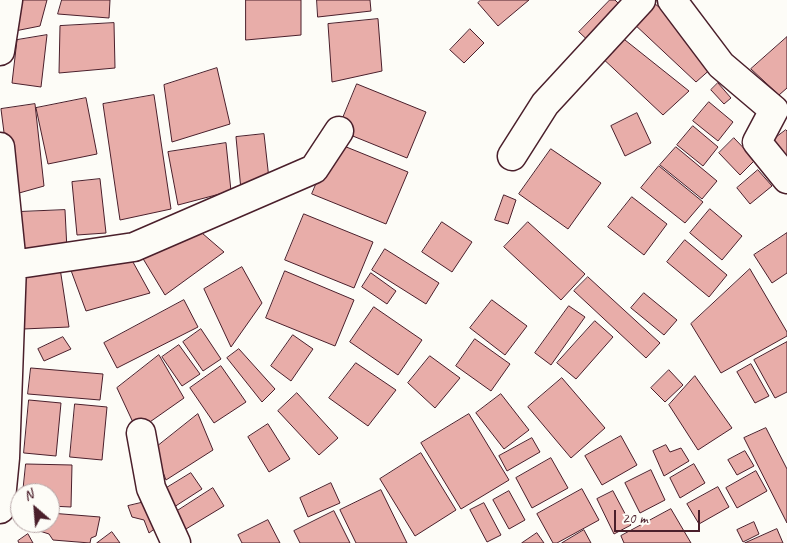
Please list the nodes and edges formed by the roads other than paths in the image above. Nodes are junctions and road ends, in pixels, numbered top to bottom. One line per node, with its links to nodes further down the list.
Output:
1 (8, 0): 4 (street)
2 (641, 0): 7 (street)
3 (672, 0): 8 (street)
4 (0, 52)
5 (339, 131): 9 (street)
6 (0, 147): 9 (street)
7 (512, 156)
8 (787, 178)
9 (6, 266): 10 (street)
10 (4, 350): 12 (street)
11 (141, 433): 13 (street)
12 (0, 499)
13 (176, 543)

